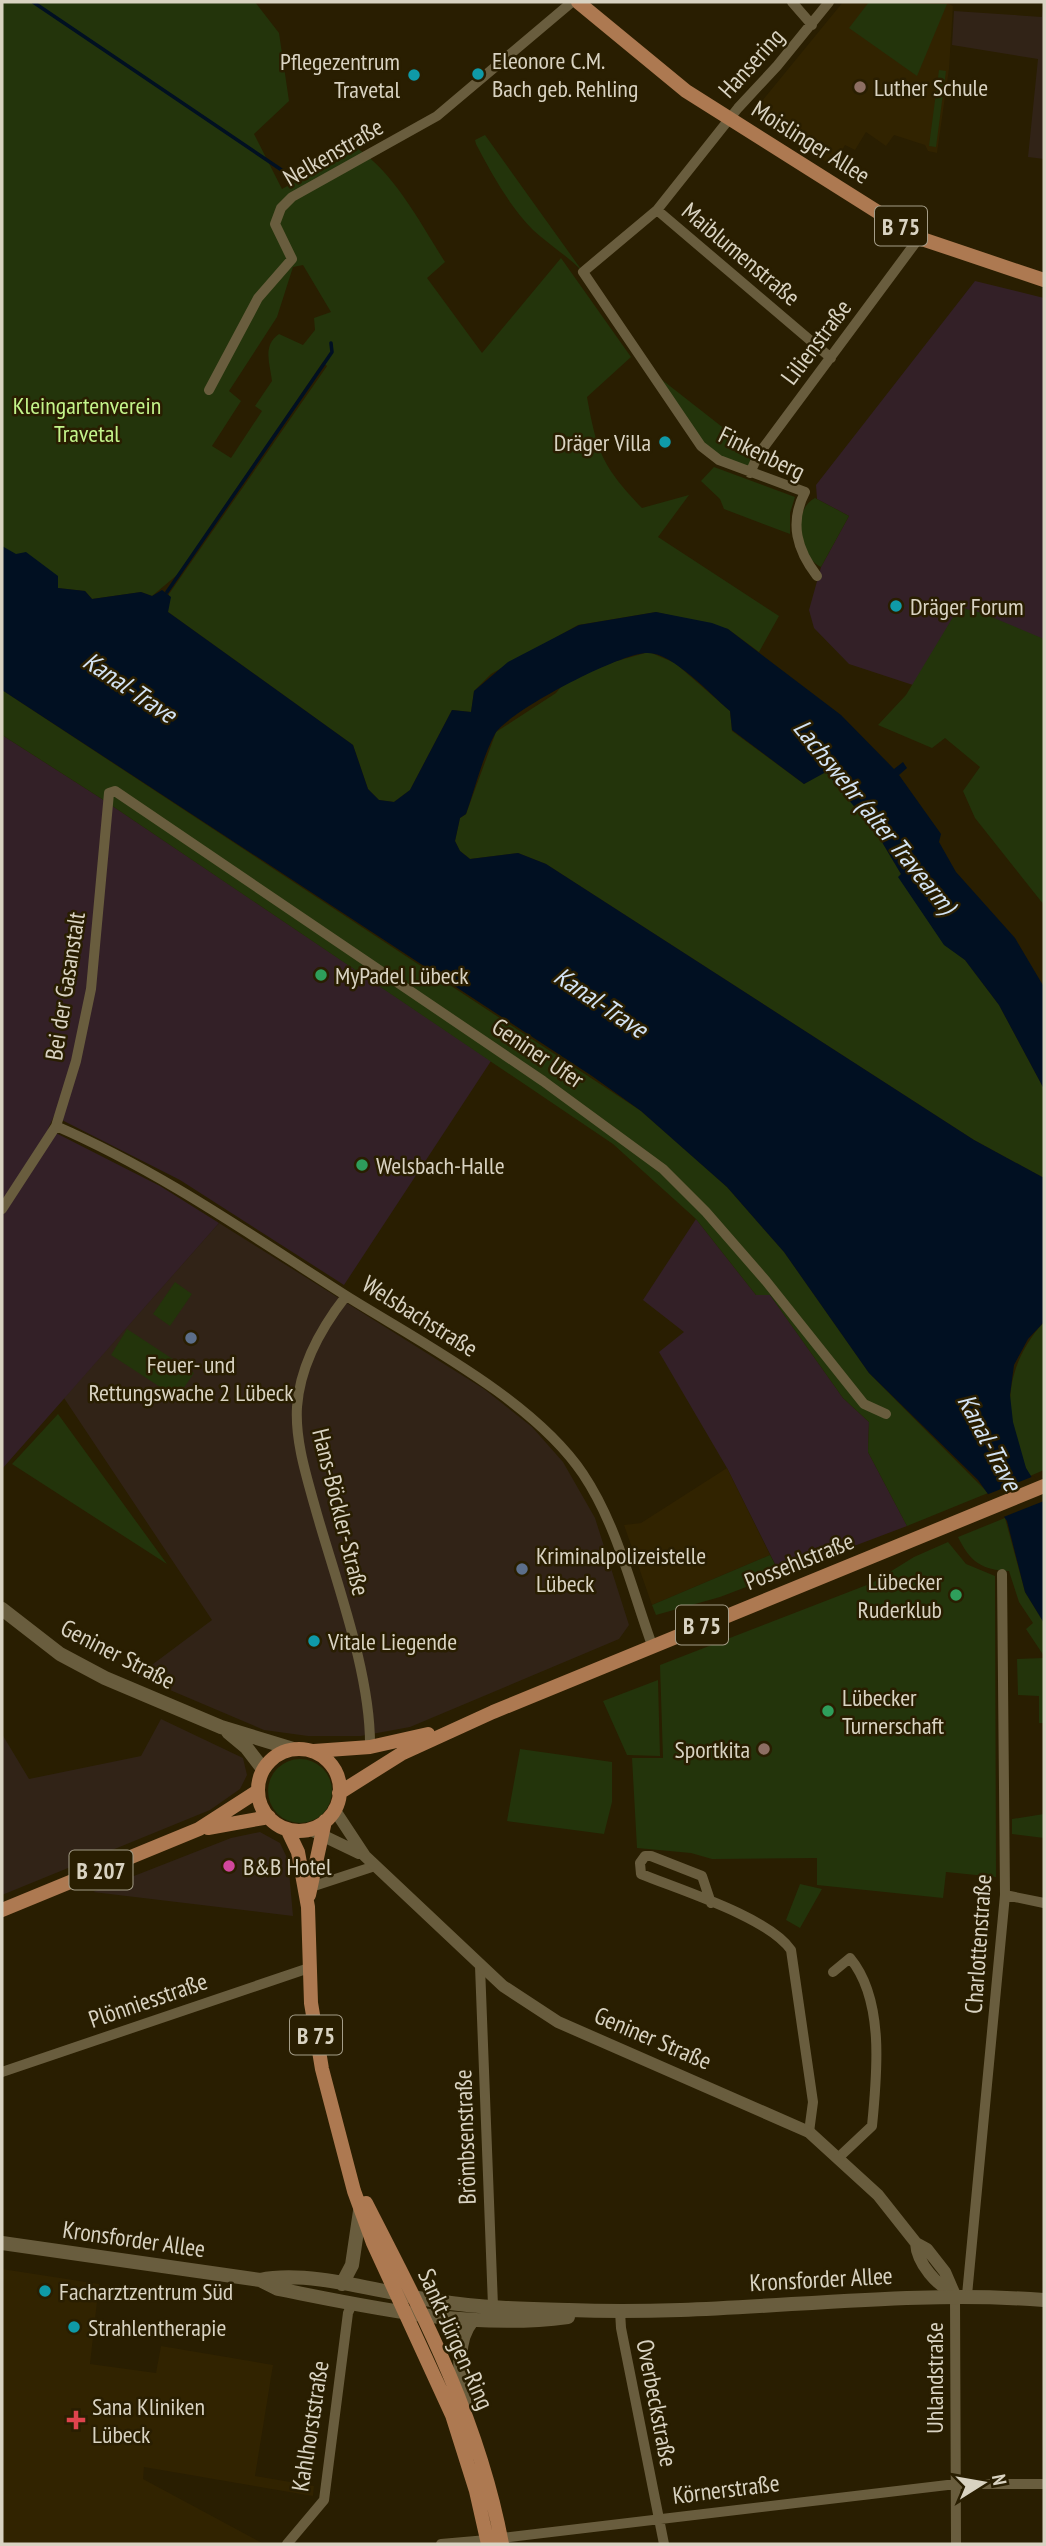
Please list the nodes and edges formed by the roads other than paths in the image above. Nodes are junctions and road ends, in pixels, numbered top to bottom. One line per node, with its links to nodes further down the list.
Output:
1 (575, 2): 5 (main road, Moislinger Allee / B 75); 11 (street, Nelkenstraße)
2 (792, 2): 4 (street)
3 (829, 2): 4 (street, Hansering)
4 (812, 25): 5 (street, Hansering)
5 (730, 118): 6 (street, Hansering); 7 (main road, Moislinger Allee / B 75)
6 (657, 210): 8 (street, Hansering); 10 (street, Maiblumenstraße)
7 (919, 238): 9 (main road, Moislinger Allee / B 75); 10 (street, Lilienstraße)
8 (583, 272): 12 (street, Finkenberg)
9 (1044, 280)
10 (831, 358): 12 (street, Lilienstraße)
11 (209, 390)
12 (750, 473): 13 (street, Finkenberg)
13 (817, 576)
14 (109, 793): 15 (street, Bei der Gasanstalt); 18 (street, Geniner Ufer)
15 (56, 1126): 16 (street, Bei der Gasanstalt); 17 (street, Welsbachstraße)
16 (2, 1209)
17 (346, 1296): 22 (street, Welsbachstraße); 25 (street, Hans-Böckler-Straße)
18 (886, 1414)
19 (1044, 1486): 22 (main road, Possehlstraße / B 75)
20 (1002, 1574): 38 (street, Charlottenstraße)
21 (2, 1609): 24 (main road, Geniner Straße)
22 (652, 1645): 23 (main road, Possehlstraße / B 75)
23 (493, 1712): 25 (main road, Possehlstraße / B 75); 30 (main road, Possehlstraße / B 75)
24 (221, 1727): 26 (main road, Geniner Straße); 28 (main road, Geniner Straße)
25 (370, 1747): 27 (main road, Possehlstraße / B 75)
26 (293, 1749): 27 (main road); 28 (main road)
27 (313, 1751): 30 (main road)
28 (263, 1769): 29 (main road)
29 (258, 1791): 31 (main road); 33 (main road, B 207)
30 (339, 1793): 32 (main road)
31 (269, 1817): 33 (main road, B 207); 34 (main road)
32 (323, 1823): 34 (main road); 35 (street, Geniner Straße); 35 (street, Geniner Straße); 37 (main road, Sankt-Jürgen-Ring / B 75)
33 (199, 1829): 42 (main road, B 207)
34 (286, 1829): 41 (main road, Sankt-Jürgen-Ring / B 75)
35 (365, 1856): 36 (street, Geniner Straße)
36 (375, 1866): 37 (street); 43 (street, Geniner Straße)
37 (310, 1887): 41 (main road, Sankt-Jürgen-Ring / B 75)
38 (1005, 1895): 39 (street); 55 (street, Charlottenstraße)
39 (1044, 1902)
40 (711, 1903): 40 (street); 47 (street)
41 (308, 1907): 44 (main road, Sankt-Jürgen-Ring / B 75)
42 (2, 1910)
43 (480, 1966): 47 (street, Geniner Straße); 59 (street, Brömbsenstraße)
44 (309, 1968): 46 (street, Plönniesstraße); 49 (main road, Sankt-Jürgen-Ring / B 75)
45 (833, 1972): 48 (street)
46 (2, 2072)
47 (809, 2132): 48 (street, Geniner Straße)
48 (838, 2158): 55 (street, Geniner Straße)
49 (346, 2161): 50 (main road, Sankt-Jürgen-Ring / B 75); 56 (main road, Sankt-Jürgen-Ring / B 75)
50 (360, 2211): 53 (main road); 54 (main road, Sankt-Jürgen-Ring / B 75)
51 (2, 2243): 52 (main road, Kronsforder Allee)
52 (260, 2280): 53 (main road, Kronsforder Allee); 58 (main road, Kronsforder Allee)
53 (342, 2284): 54 (main road, Kronsforder Allee)
54 (398, 2294): 56 (main road, Kronsforder Allee); 62 (main road, Sankt-Jürgen-Ring / B 75)
55 (961, 2295): 57 (main road, Kronsforder Allee); 60 (main road, Kronsforder Allee); 66 (street, Uhlandstraße)
56 (415, 2298): 59 (main road, Kronsforder Allee); 63 (main road, Sankt-Jürgen-Ring / B 75)
57 (1044, 2300)
58 (352, 2304): 62 (main road, Kronsforder Allee); 70 (street, Kahlhorststraße)
59 (493, 2306): 61 (main road, Kronsforder Allee)
60 (620, 2311): 61 (main road, Kronsforder Allee); 68 (street, Overbeckstraße)
61 (601, 2312): 64 (main road, Kronsforder Allee)
62 (407, 2313): 63 (main road, Kronsforder Allee); 69 (main road, Sankt-Jürgen-Ring / B 75)
63 (424, 2316): 64 (main road, Kronsforder Allee); 65 (main road, Sankt-Jürgen-Ring / B 75)
64 (472, 2322): 65 (main road)
65 (465, 2409): 69 (main road, Sankt-Jürgen-Ring / B 75)
66 (956, 2484): 67 (street, Körnerstraße); 68 (street, Körnerstraße); 73 (street, Uhlandstraße)
67 (1044, 2484)
68 (658, 2518): 69 (street, Körnerstraße); 72 (street, Overbeckstraße)
69 (495, 2542): 71 (street, Körnerstraße)
70 (287, 2544)
71 (441, 2544)
72 (664, 2544)
73 (956, 2544)

